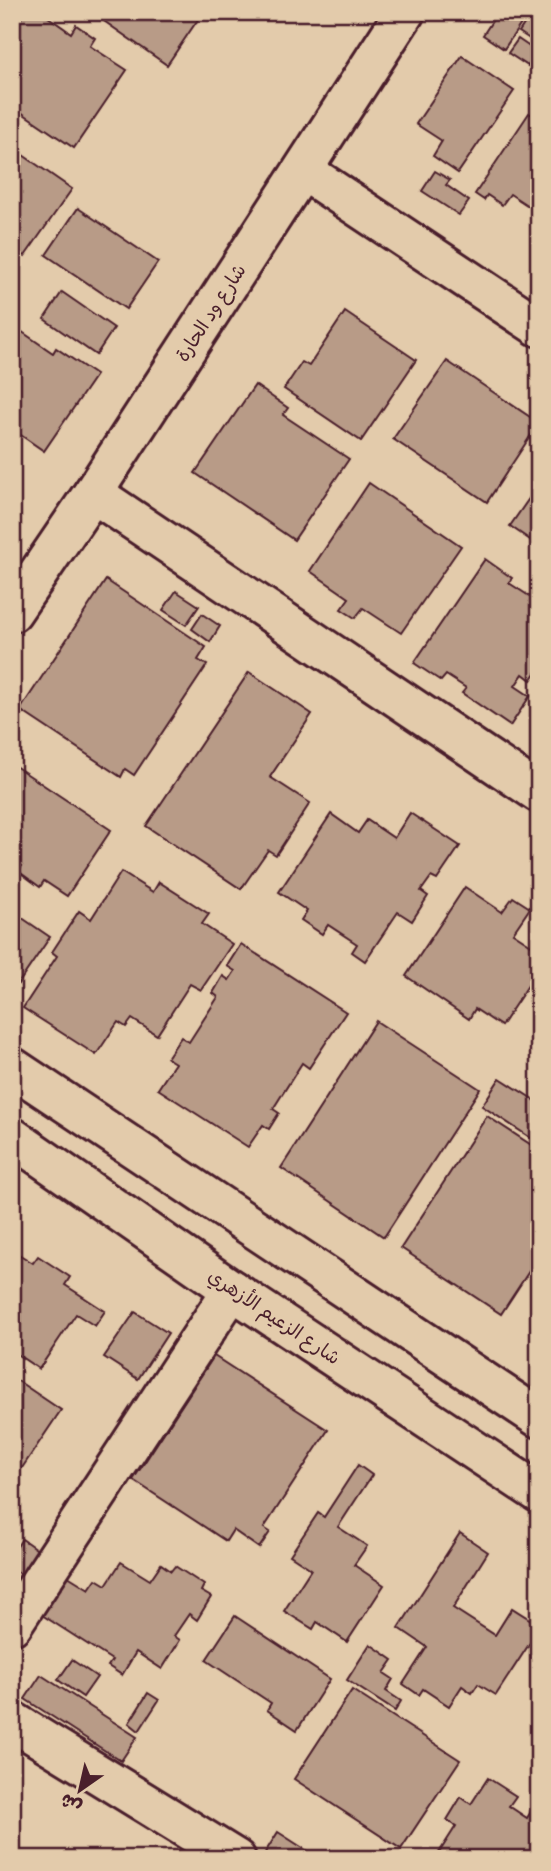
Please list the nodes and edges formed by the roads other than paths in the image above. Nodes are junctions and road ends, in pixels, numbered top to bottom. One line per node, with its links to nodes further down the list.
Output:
1 (405, 12): 2 (street, شارع ود الحارة)
2 (304, 171): 3 (street); 4 (street, شارع ود الحارة)
3 (539, 327)
4 (93, 493): 5 (street, شارع ود الحارة); 6 (street)
5 (12, 612)
6 (539, 793)
7 (12, 1067): 10 (street)
8 (12, 1137): 9 (street, شارع الزعيم الأزهري)
9 (232, 1290): 11 (street, شارع الزعيم الأزهري); 12 (street)
10 (539, 1418)
11 (539, 1493)
12 (12, 1625)
13 (12, 1721): 14 (street)
14 (236, 1859)

